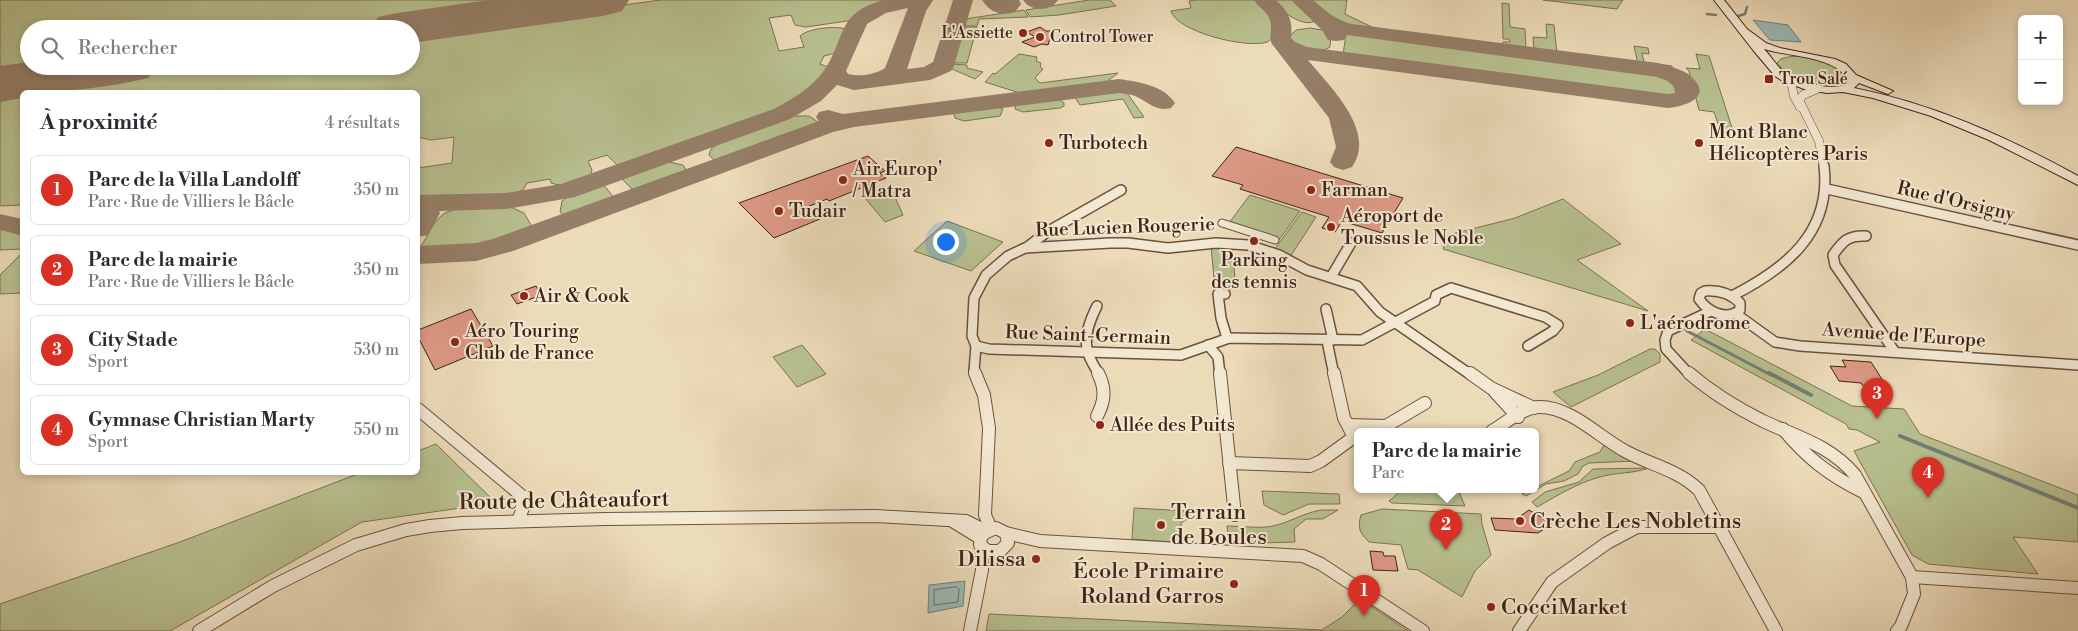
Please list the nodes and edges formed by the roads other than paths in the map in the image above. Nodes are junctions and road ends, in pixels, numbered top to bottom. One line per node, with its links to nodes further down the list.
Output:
1 (1719, 0): 2 (main road)
2 (1744, 31): 3 (main road); 4 (main road)
3 (1798, 54): 4 (main road); 5 (main road)
4 (1773, 64): 6 (main road)
5 (1853, 77): 8 (main road); 10 (main road)
6 (1792, 81): 7 (main road); 9 (street)
7 (1817, 89): 8 (main road); 9 (street)
8 (1843, 89): 10 (main road)
9 (1804, 111): 12 (street)
10 (1950, 119): 11 (main road)
11 (2078, 181)
12 (1827, 188): 18 (street, Rue d'Orsigny); 22 (street)
13 (1121, 190): 19 (street)
14 (1222, 223): 16 (street)
15 (1866, 236): 34 (street)
16 (1275, 240)
17 (1351, 243): 20 (street)
18 (2078, 245)
19 (1025, 248): 20 (street, Rue Lucien Rougerie); 31 (street, Rue Lucien Rougerie)
20 (1331, 277): 27 (street, Rue Lucien Rougerie)
21 (1225, 294): 28 (street)
22 (1732, 296): 25 (street); 26 (street)
23 (1097, 306): 33 (street)
24 (1326, 309): 29 (street)
25 (1710, 311): 26 (street); 44 (street)
26 (1736, 314): 34 (street, Avenue de l'Europe)
27 (1398, 322): 29 (street, Rue Saint-Germain); 32 (street, Rue Saint-Germain); 36 (street, Rue Lucien Rougerie)
28 (1227, 338): 29 (street, Rue Saint-Germain); 30 (street, Rue Saint-Germain)
29 (1330, 340): 42 (street)
30 (1208, 345): 33 (street, Rue Saint-Germain); 45 (street)
31 (976, 346): 33 (street, Rue Saint-Germain); 51 (street, Rue Lucien Rougerie)
32 (1528, 346)
33 (1087, 352): 40 (street)
34 (1895, 352): 35 (street, Avenue de l'Europe)
35 (2078, 365)
36 (1491, 388): 38 (street, Rue Lucien Rougerie); 41 (street, Rue Lucien Rougerie)
37 (1424, 403): 42 (street)
38 (1534, 408): 41 (street); 49 (street, Rue Lucien Rougerie)
39 (420, 411): 48 (street)
40 (1097, 416)
41 (1518, 417): 43 (street)
42 (1349, 425): 45 (street)
43 (1498, 428)
44 (1783, 429): 46 (street); 46 (street)
45 (1230, 463): 47 (street)
46 (1863, 492): 55 (street)
47 (1235, 514)
48 (518, 521): 51 (street, Route de Châteaufort); 57 (street, Route de Châteaufort)
49 (1720, 527): 60 (street); 61 (street, Rue Lucien Rougerie)
50 (1006, 533): 51 (street); 52 (street); 53 (street)
51 (985, 536): 53 (street); 54 (street, Rue Lucien Rougerie)
52 (1040, 541): 53 (street); 59 (street)
53 (1002, 549): 54 (street)
54 (982, 570): 58 (street, Rue Lucien Rougerie)
55 (1912, 577): 56 (street); 62 (street)
56 (2078, 588)
57 (199, 631)
58 (970, 631)
59 (1423, 631)
60 (1519, 631)
61 (1776, 631)
62 (1897, 631)

